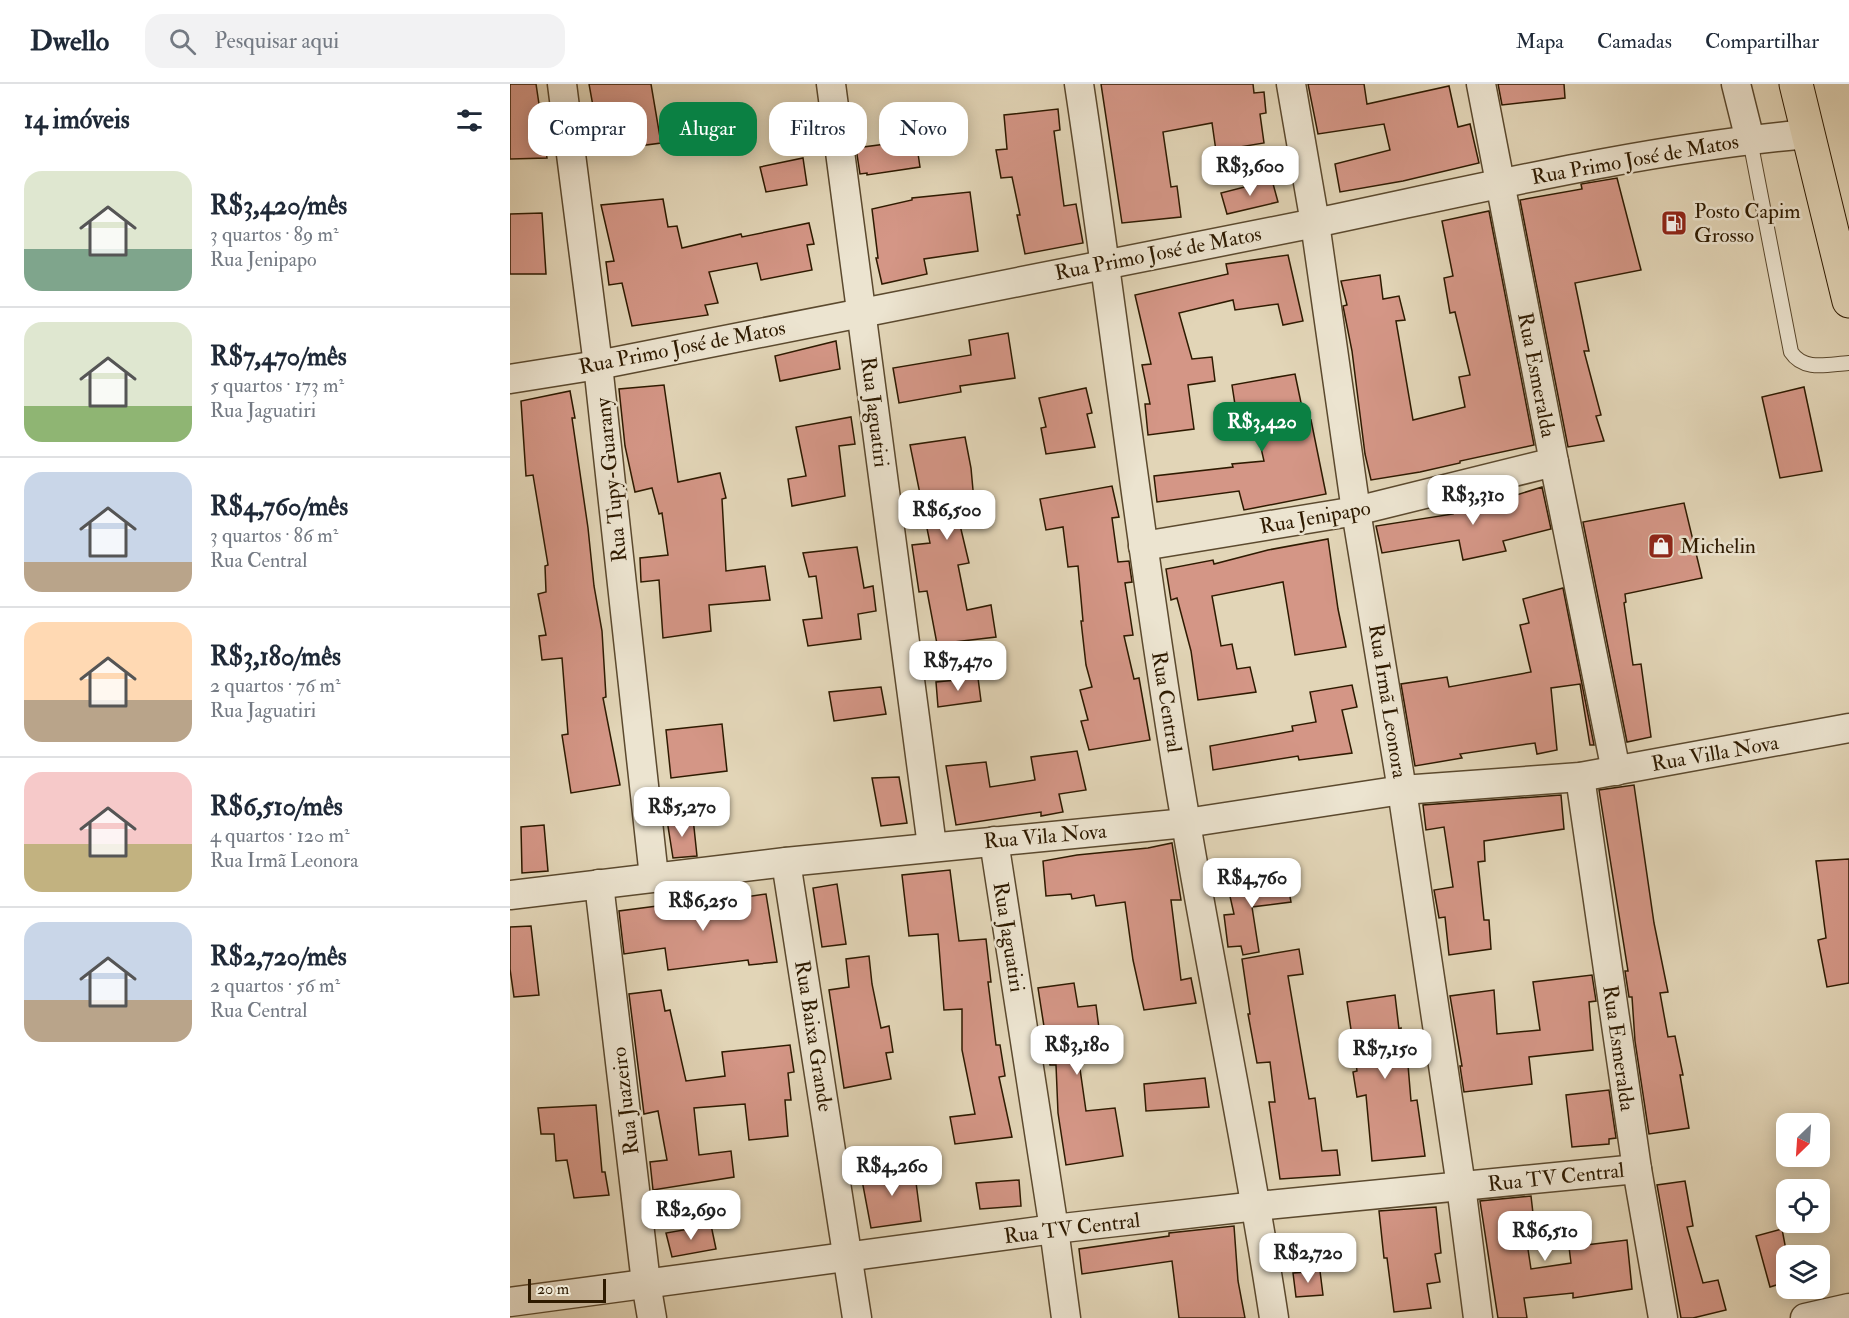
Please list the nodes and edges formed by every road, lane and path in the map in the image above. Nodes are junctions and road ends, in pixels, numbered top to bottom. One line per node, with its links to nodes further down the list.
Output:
1 (562, 84): 16 (street, Rua Tupy-Guarany)
2 (831, 84): 14 (street, Rua Jaguatiri)
3 (1079, 84): 12 (street, Rua Central)
4 (1291, 84): 11 (street, Rua Irmã Leonora)
5 (1481, 84): 10 (street, Rua Esmeralda)
6 (1736, 84): 9 (street)
7 (1796, 84): 8 (highway)
8 (1808, 135): 9 (street, Rua Primo José de Matos); 13 (highway)
9 (1750, 140): 10 (street, Rua Primo José de Matos); 15 (lane)
10 (1499, 183): 11 (street, Rua Primo José de Matos); 18 (street, Rua Esmeralda)
11 (1315, 223): 12 (street, Rua Primo José de Matos); 19 (street, Rua Irmã Leonora)
12 (1106, 263): 14 (street, Rua Primo José de Matos); 20 (street, Rua Central)
13 (1849, 302)
14 (862, 312): 16 (street, Rua Primo José de Matos); 27 (street, Rua Jaguatiri)
15 (1849, 363)
16 (598, 365): 17 (street, Rua Primo José de Matos); 29 (street, Rua Tupy-Guarany)
17 (510, 379)
18 (1554, 462): 19 (street, Rua Jenipapo); 22 (street, Rua Esmeralda)
19 (1356, 511): 20 (street, Rua Jenipapo); 24 (street, Rua Irmã Leonora)
20 (1143, 546): 25 (street, Rua Central)
21 (1849, 728): 22 (street, Rua Villa Nova)
22 (1616, 771): 23 (street, Rua Villa Nova)
23 (1580, 777): 24 (street, Rua Vila Nova); 32 (street, Rua Esmeralda)
24 (1402, 790): 25 (street, Rua Vila Nova); 33 (street, Rua Irmã Leonora)
25 (1186, 823): 26 (street, Rua Vila Nova); 34 (street, Rua Central)
26 (994, 841): 27 (street, Rua Vila Nova); 35 (street, Rua Jaguatiri)
27 (932, 846): 28 (street, Rua Vila Nova)
28 (786, 862): 29 (street, Rua Vila Nova); 36 (street, Rua Baixa Grande)
29 (654, 877): 30 (street, Rua Vila Nova)
30 (599, 884): 31 (street, Rua Vila Nova); 37 (street, Rua Juazeiro)
31 (510, 895)
32 (1637, 1169): 33 (street, Rua TV Central); 45 (street, Rua Esmeralda)
33 (1461, 1186): 34 (street, Rua TV Central); 44 (street, Rua Irmã Leonora)
34 (1257, 1206): 35 (street, Rua TV Central); 43 (street, Rua Central)
35 (1054, 1229): 36 (street, Rua TV Central); 42 (street, Rua Jaguatiri)
36 (849, 1257): 37 (street, Rua TV Central); 41 (street, Rua Baixa Grande)
37 (646, 1283): 38 (street, Rua TV Central); 40 (street, Rua Juazeiro)
38 (510, 1302)
39 (1849, 1308): 46 (street)
40 (652, 1318)
41 (857, 1318)
42 (1066, 1318)
43 (1274, 1318)
44 (1478, 1318)
45 (1663, 1318)
46 (1805, 1318)

